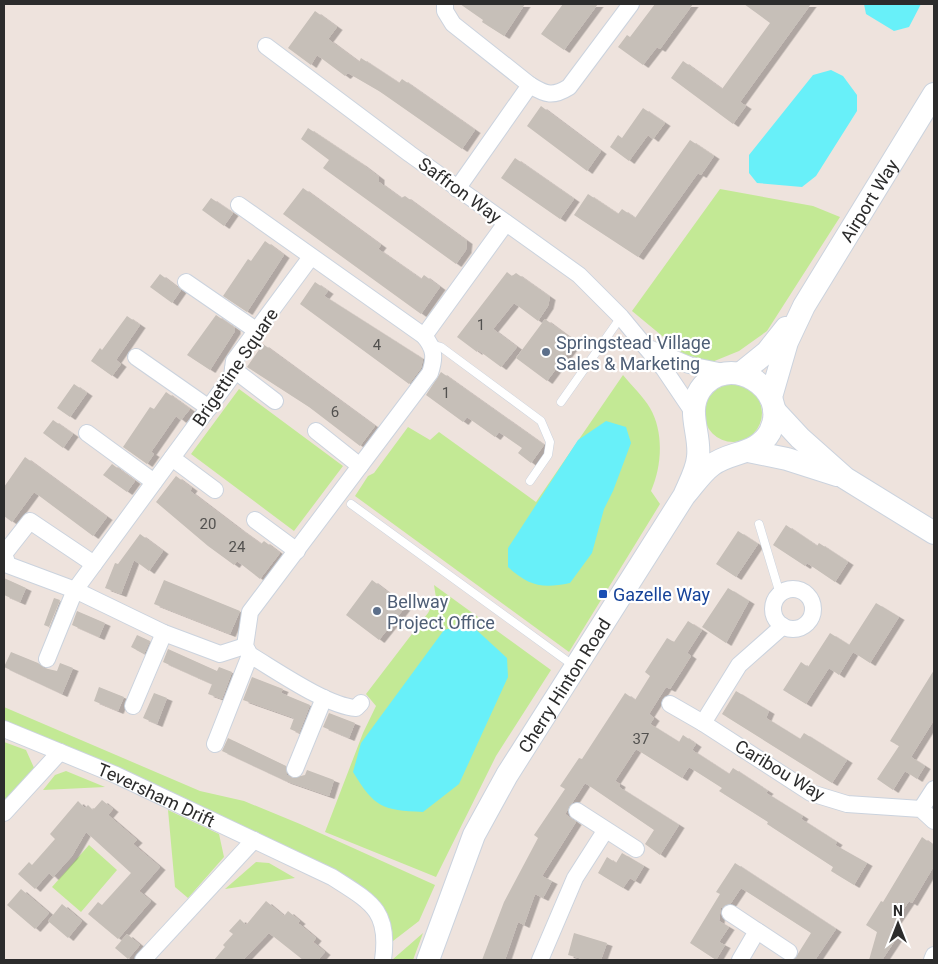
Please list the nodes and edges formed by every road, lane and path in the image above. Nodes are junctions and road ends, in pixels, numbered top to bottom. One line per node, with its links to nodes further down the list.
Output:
1 (445, 4): 4 (street)
2 (631, 4): 4 (street)
3 (266, 46): 6 (street, Saffron Way)
4 (530, 85): 6 (street)
5 (934, 94): 11 (street, Airport Way)
6 (457, 189): 8 (street, Saffron Way)
7 (239, 205): 9 (street)
8 (506, 223): 12 (street, Saffron Way); 14 (street)
9 (311, 257): 13 (street, Brigettine Square); 14 (street)
10 (186, 282): 13 (street)
11 (804, 306): 18 (street, Airport Way); 21 (street, Airport Way)
12 (621, 317): 15 (street, Saffron Way); 20 (lane)
13 (257, 331): 17 (street, Brigettine Square)
14 (428, 340): 28 (street); 30 (lane)
15 (644, 346): 18 (street, Saffron Way); 23 (street, Saffron Way)
16 (136, 357): 22 (street)
17 (233, 369): 19 (street); 22 (street, Brigettine Square)
18 (735, 373): 21 (street); 23 (street)
19 (275, 400)
20 (561, 402)
21 (772, 404): 26 (street); 29 (street)
22 (209, 408): 27 (street, Brigettine Square)
23 (693, 415): 26 (street); 33 (street)
24 (316, 431): 28 (street)
25 (87, 433): 31 (street)
26 (744, 452): 29 (street); 33 (street)
27 (172, 458): 31 (street, Brigettine Square); 32 (street)
28 (360, 466): 38 (street)
29 (845, 478): 37 (street)
30 (530, 481)
31 (154, 482): 40 (street, Brigettine Square)
32 (215, 490)
33 (684, 496): 47 (street, Cherry Hinton Road)
34 (351, 504): 47 (lane)
35 (255, 520): 38 (street)
36 (759, 524): 42 (lane)
37 (934, 534)
38 (297, 551): 45 (street)
39 (4, 554): 40 (street); 41 (street)
40 (94, 564): 41 (street, Brigettine Square)
41 (75, 590): 44 (street); 46 (street, Brigettine Square)
42 (780, 594): 43 (street); 43 (street)
43 (783, 626): 52 (street)
44 (164, 633): 45 (street); 51 (street)
45 (247, 651): 48 (street); 54 (street)
46 (47, 659)
47 (577, 668): 70 (street, Cherry Hinton Road)
48 (324, 698): 49 (street); 56 (street)
49 (361, 703)
50 (670, 704): 52 (street, Caribou Way)
51 (133, 706)
52 (703, 723): 58 (street, Caribou Way)
53 (4, 729): 55 (street, Teversham Drift)
54 (214, 744)
55 (60, 752): 60 (street); 63 (street, Teversham Drift)
56 (295, 769)
57 (934, 790): 58 (street)
58 (921, 809): 61 (street)
59 (577, 811): 62 (street)
60 (4, 813)
61 (934, 820)
62 (605, 831): 64 (street); 71 (street)
63 (254, 840): 68 (street); 69 (street, Teversham Drift)
64 (636, 849)
65 (730, 913): 66 (street)
66 (757, 931): 67 (street); 72 (street)
67 (789, 952)
68 (143, 960)
69 (383, 960)
70 (428, 960)
71 (540, 960)
72 (740, 960)

